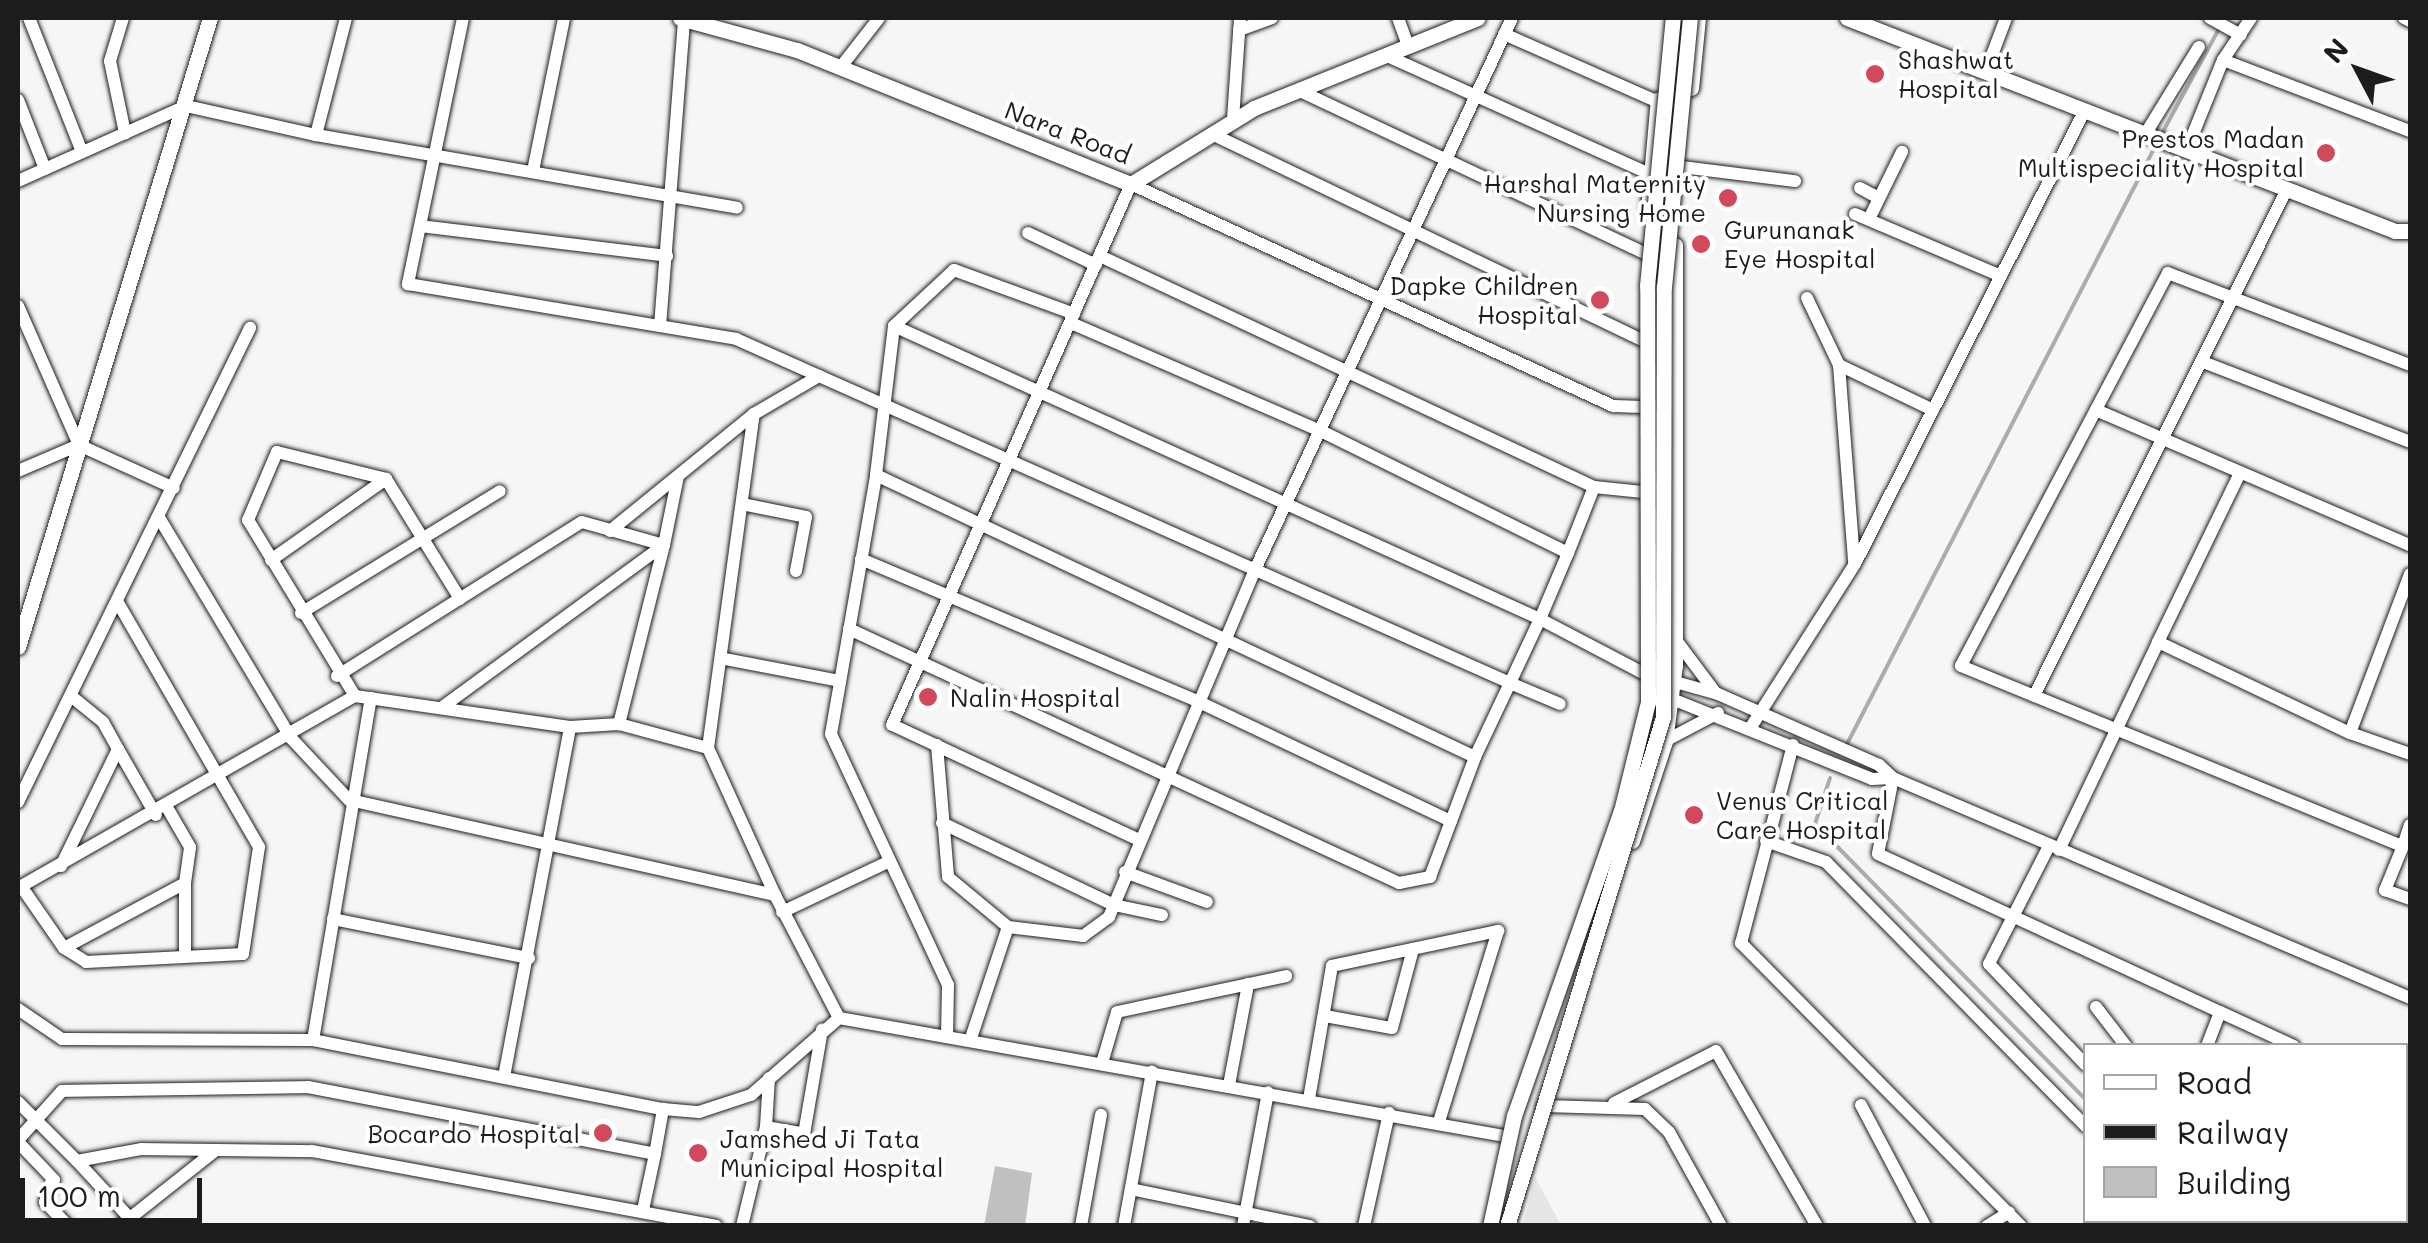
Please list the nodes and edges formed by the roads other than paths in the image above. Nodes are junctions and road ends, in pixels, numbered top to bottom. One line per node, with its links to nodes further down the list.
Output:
1 (123, 18): 37 (street)
2 (210, 18): 33 (main road)
3 (346, 18): 40 (street)
4 (463, 18): 44 (street)
5 (564, 18): 48 (street)
6 (879, 18): 27 (street)
7 (1272, 18): 20 (street)
8 (1398, 18): 23 (street)
9 (1478, 18): 23 (main road, Nara Road)
10 (1512, 18): 22 (street)
11 (1670, 18): 32 (main road); 243 (main road, bridge)
12 (1690, 18): 244 (main road, bridge)
13 (1698, 18): 46 (main road)
14 (1847, 18): 28 (main road)
15 (2006, 18): 28 (street)
16 (2251, 18): 21 (street)
17 (688, 19): 27 (main road, Nara Road); 55 (street)
18 (2213, 20): 21 (street)
19 (26, 23): 42 (street)
20 (1239, 24): 35 (street)
21 (2238, 33): 26 (street)
22 (1504, 34): 30 (street); 32 (street)
23 (1408, 45): 25 (main road, Nara Road)
24 (2199, 47): 39 (street)
25 (1385, 54): 29 (main road, Nara Road); 30 (street)
26 (2223, 60): 36 (street); 41 (street)
27 (840, 68): 52 (main road, Nara Road)
28 (1986, 71): 34 (main road)
29 (1298, 90): 35 (main road, Nara Road); 45 (street)
30 (1475, 99): 45 (street); 49 (street)
31 (18, 100): 47 (street)
32 (1658, 102): 49 (main road)
33 (186, 106): 37 (street); 40 (street); 93 (main road)
34 (2085, 110): 39 (main road); 68 (street)
35 (1233, 119): 38 (main road, Nara Road)
36 (2410, 131)
37 (125, 133): 42 (street)
38 (1212, 134): 52 (main road, Nara Road); 61 (street)
39 (2147, 134): 41 (main road)
40 (316, 135): 44 (street)
41 (2179, 146): 54 (main road)
42 (82, 152): 47 (street)
43 (1902, 152): 56 (street)
44 (434, 153): 48 (street); 60 (street)
45 (1446, 164): 61 (street); 65 (street)
46 (1682, 167): 50 (street); 86 (main road)
47 (45, 169): 51 (street)
48 (534, 171): 55 (street)
49 (1650, 174): 65 (main road)
50 (1794, 180)
51 (18, 181)
52 (1131, 184): 67 (street); 69 (street)
53 (1860, 188): 56 (street)
54 (2287, 189): 62 (main road); 71 (street)
55 (673, 196): 57 (street); 66 (street)
56 (1879, 198): 59 (street)
57 (737, 208)
58 (1854, 214): 59 (street)
59 (1868, 220): 68 (street)
60 (420, 226): 66 (street); 74 (street)
61 (1417, 228): 69 (street); 77 (street)
62 (2403, 231): 64 (main road)
63 (1028, 232): 67 (street)
64 (2410, 248)
65 (1645, 253): 77 (main road)
66 (667, 256): 74 (street)
67 (1098, 261): 73 (street); 81 (street)
68 (1999, 275): 87 (street)
69 (1386, 298): 81 (street); 85 (street)
70 (1807, 298): 80 (street)
71 (2236, 298): 78 (street); 79 (street); 88 (street)
72 (18, 306): 93 (street)
73 (1072, 318): 75 (street); 83 (street); 90 (street)
74 (660, 326): 82 (street)
75 (894, 326): 83 (street); 84 (street)
76 (250, 328): 100 (street)
77 (1642, 340): 85 (main road)
78 (2203, 362): 91 (street); 92 (street)
79 (2410, 365)
80 (1840, 366): 87 (street); 115 (street)
81 (1349, 370): 90 (street); 101 (street)
82 (819, 376): 84 (street); 89 (street)
83 (1040, 392): 94 (street); 104 (street)
84 (886, 407): 94 (street); 97 (street)
85 (1642, 407): 86 (street); 103 (main road)
86 (1672, 408): 126 (main road)
87 (1932, 410): 115 (street)
88 (2096, 410): 91 (street); 140 (street)
89 (754, 414): 98 (street); 105 (street)
90 (1323, 432): 104 (street); 112 (street)
91 (2163, 441): 96 (street); 140 (street)
92 (2410, 442)
93 (80, 445): 95 (street); 100 (street); 128 (main road)
94 (1009, 463): 107 (street); 117 (street)
95 (18, 471)
96 (2240, 473): 110 (street); 127 (street)
97 (876, 475): 107 (street); 113 (street)
98 (678, 476): 108 (street); 111 (street)
99 (386, 479): 109 (street); 114 (street); 114 (street)
100 (174, 488): 106 (street)
101 (1594, 488): 103 (street); 112 (street)
102 (500, 491): 109 (street)
103 (1643, 492): 131 (main road)
104 (1290, 501): 117 (street); 123 (street)
105 (747, 505): 116 (street); 129 (street)
106 (160, 519): 121 (street); 152 (street)
107 (980, 526): 119 (street); 125 (street)
108 (610, 531): 111 (street); 120 (street)
109 (418, 541): 120 (street); 122 (street)
110 (2410, 544)
111 (664, 545): 144 (street); 147 (street)
112 (1568, 553): 123 (street)
113 (861, 559): 119 (street); 124 (street)
114 (270, 560): 122 (street)
115 (1854, 564): 146 (street)
116 (796, 571)
117 (1253, 574): 125 (street); 134 (street)
118 (2410, 574): 151 (street)
119 (950, 596): 130 (street); 142 (street)
120 (460, 599): 132 (street)
121 (118, 603): 138 (street); 161 (street)
122 (300, 613): 132 (street)
123 (1540, 618): 131 (street); 134 (street)
124 (849, 629): 130 (street); 133 (street)
125 (1226, 638): 142 (street); 159 (street)
126 (1675, 638): 135 (main road); 137 (street)
127 (2158, 642): 150 (street); 151 (street)
128 (18, 647)
129 (724, 659): 133 (street); 156 (street)
130 (921, 659): 154 (street); 160 (street)
131 (1644, 673): 135 (street); 136 (main road)
132 (337, 676): 139 (street)
133 (840, 681): 174 (street)
134 (1510, 682): 143 (street); 159 (street)
135 (1673, 688): 136 (street); 137 (street); 145 (street); 153 (main road)
136 (1642, 693): 226 (main road)
137 (1718, 694): 146 (street)
138 (71, 696): 157 (street); 164 (street)
139 (355, 696): 141 (street); 152 (street)
140 (2034, 696): 150 (street)
141 (372, 698): 144 (street); 163 (street)
142 (1197, 701): 160 (street); 166 (street)
143 (1560, 704)
144 (441, 708): 149 (street)
145 (1718, 713): 148 (street); 153 (street)
146 (1762, 714): 148 (street); 162 (street)
147 (619, 724): 149 (street); 156 (street)
148 (1751, 727): 155 (street)
149 (570, 728): 173 (street)
150 (2116, 730): 171 (street); 172 (street)
151 (2350, 733): 158 (street)
152 (292, 738): 161 (street); 163 (street)
153 (1665, 740): 218 (main road)
154 (937, 745): 167 (street); 169 (street)
155 (1792, 745): 162 (street); 170 (street)
156 (708, 748): 179 (street)
157 (118, 749): 165 (street); 175 (street)
158 (2410, 754)
159 (1474, 757): 166 (street)
160 (1166, 774): 166 (street); 169 (street)
161 (223, 778): 165 (street); 190 (street)
162 (1893, 778): 172 (street); 185 (street)
163 (349, 800): 173 (street); 186 (street)
164 (18, 802)
165 (162, 812): 175 (street); 177 (street)
166 (1451, 821)
167 (942, 823): 182 (street); 187 (street)
168 (2410, 826): 171 (street)
169 (1137, 839): 176 (street)
170 (1766, 841): 224 (street); 233 (street)
171 (2402, 846): 180 (street)
172 (2054, 848): 185 (street); 194 (street)
173 (552, 850): 179 (street); 191 (street)
174 (890, 861): 183 (street); 201 (street)
175 (62, 866): 178 (street)
176 (1126, 872): 181 (street); 182 (street)
177 (184, 883): 188 (street); 190 (street)
178 (19, 887): 188 (street)
179 (774, 895): 183 (street)
180 (2410, 899)
181 (1207, 902)
182 (1114, 905): 184 (street); 187 (street)
183 (782, 912): 199 (street)
184 (1162, 915)
185 (2018, 918): 197 (street); 207 (street)
186 (332, 919): 191 (street); 202 (street)
187 (1008, 927): 203 (street)
188 (64, 948): 190 (street)
189 (1414, 949): 198 (street); 198 (street); 223 (street)
190 (185, 954)
191 (529, 958): 210 (street)
192 (1286, 976): 193 (street)
193 (1248, 984): 208 (street); 212 (street)
194 (2410, 998)
195 (2096, 1006): 204 (street)
196 (18, 1010): 202 (street)
197 (2220, 1012): 205 (street); 206 (street)
198 (1325, 1016): 214 (street)
199 (839, 1018): 200 (street); 201 (street)
200 (822, 1030): 211 (street); 225 (street)
201 (948, 1037): 203 (street)
202 (313, 1040): 210 (street)
203 (970, 1041): 208 (street)
204 (2124, 1043)
205 (2209, 1043)
206 (2287, 1043)
207 (2083, 1062)
208 (1102, 1063): 209 (street)
209 (1152, 1072): 212 (street); 231 (street)
210 (504, 1078): 219 (street)
211 (769, 1078): 219 (street); 225 (street)
212 (1230, 1085): 213 (street)
213 (1268, 1092): 214 (street); 234 (street)
214 (1309, 1099): 220 (street)
215 (18, 1102): 222 (street)
216 (1614, 1103): 218 (street); 245 (street); 246 (street)
217 (1862, 1105): 247 (street)
218 (1544, 1106): 244 (main road)
219 (663, 1109): 229 (street)
220 (1389, 1113): 223 (street); 242 (street)
221 (1101, 1115): 240 (street)
222 (36, 1120): 227 (street); 229 (street); 230 (street)
223 (1439, 1122): 226 (street)
224 (2083, 1124)
225 (766, 1127): 239 (street)
226 (1504, 1136): 243 (main road)
227 (18, 1141): 237 (street)
228 (216, 1150): 230 (street); 232 (street); 235 (street)
229 (655, 1154): 232 (street)
230 (77, 1161): 235 (street)
231 (1131, 1188): 234 (street); 241 (street)
232 (643, 1210): 238 (street)
233 (2009, 1212): 248 (street); 249 (street)
234 (1244, 1219): 236 (street)
235 (129, 1223)
236 (1301, 1224)
237 (68, 1226)
238 (716, 1226)
239 (742, 1226)
240 (1081, 1226)
241 (1124, 1226)
242 (1364, 1226)
243 (1487, 1226)
244 (1509, 1226)
245 (1721, 1226)
246 (1818, 1226)
247 (1925, 1226)
248 (1987, 1226)
249 (2021, 1226)

